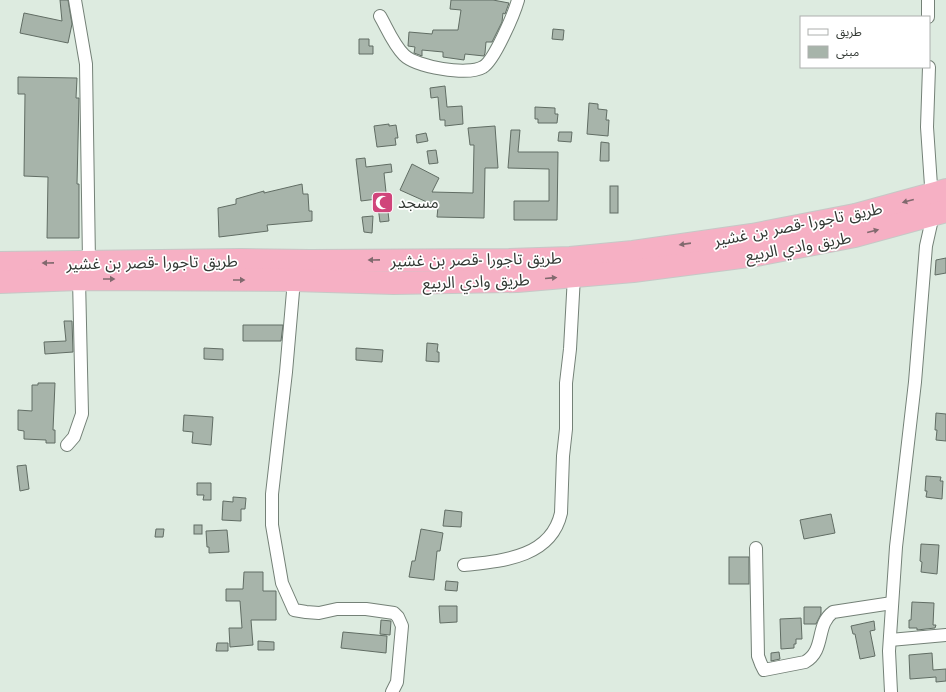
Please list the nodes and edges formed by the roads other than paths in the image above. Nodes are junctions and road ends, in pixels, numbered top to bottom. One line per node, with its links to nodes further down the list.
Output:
1 (75, 0): 9 (street)
2 (518, 0): 4 (street)
3 (928, 0): 5 (street)
4 (380, 16)
5 (928, 16)
6 (929, 68): 7 (street)
7 (939, 203): 9 (highway, طريق تاجورا -قصر بن غشير, one-way to 9); 10 (highway, طريق وادي الربيع, one-way to 7); 16 (street)
8 (0, 263): 9 (highway, طريق تاجورا -قصر بن غشير, one-way to 8)
9 (84, 271): 11 (highway, طريق وادي الربيع, one-way to 11); 12 (highway, طريق وادي الربيع); 13 (street)
10 (574, 276): 11 (highway, طريق وادي الربيع, one-way to 10); 15 (street)
11 (294, 280): 19 (street)
12 (0, 282)
13 (67, 445)
14 (756, 548): 16 (street)
15 (464, 565)
16 (892, 603): 18 (street)
17 (946, 635): 18 (street)
18 (890, 640): 20 (street)
19 (392, 692)
20 (891, 692)

